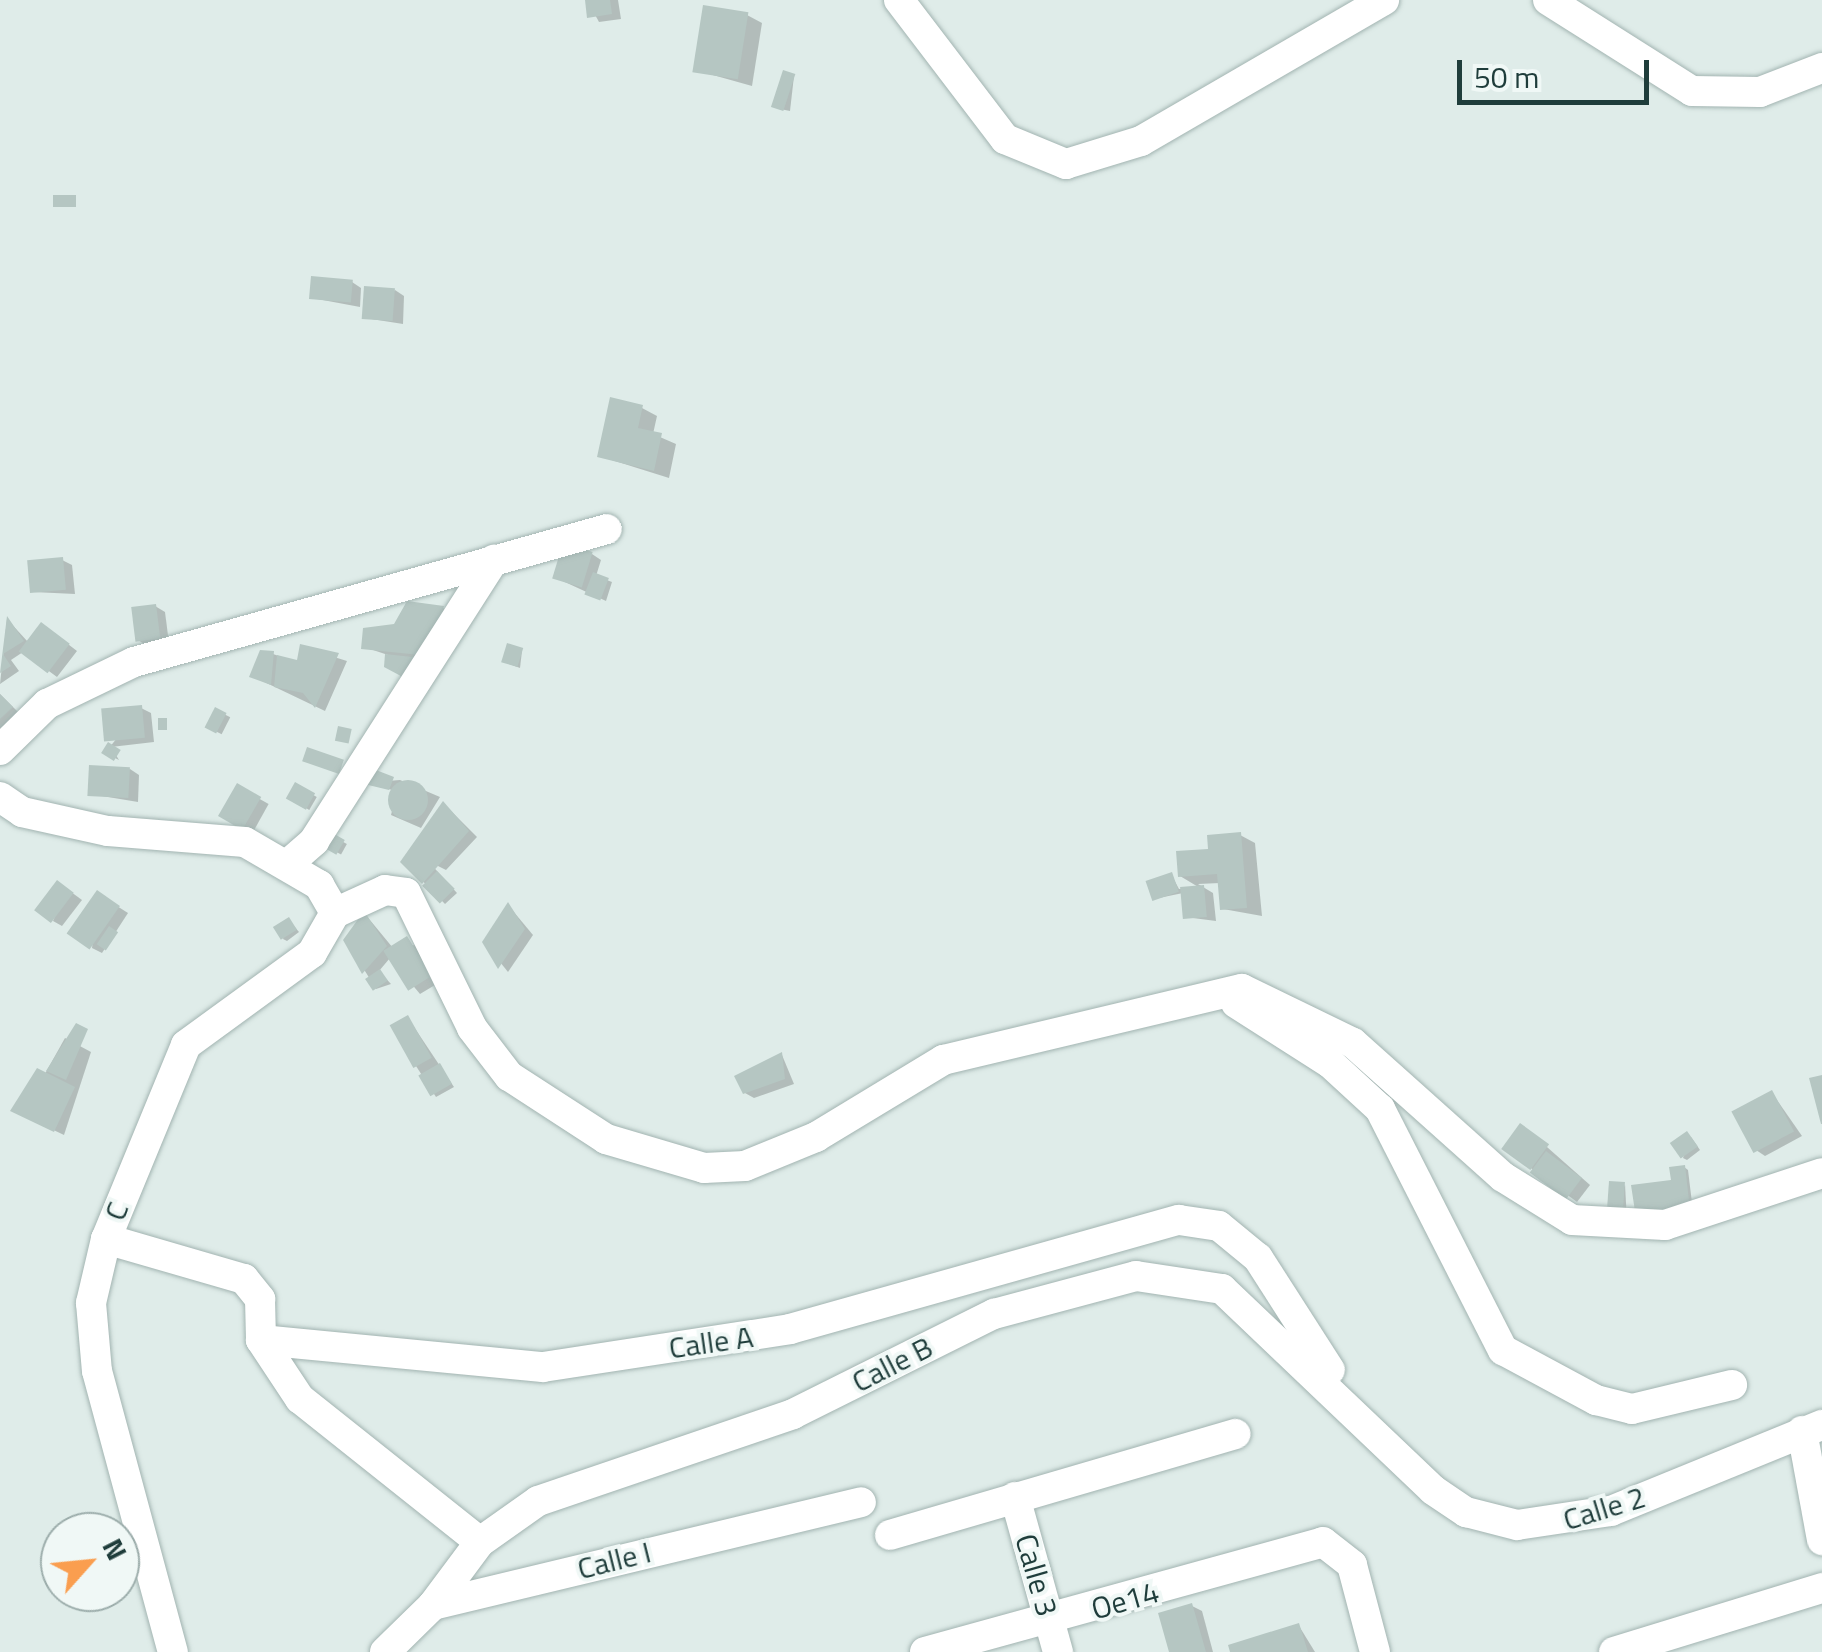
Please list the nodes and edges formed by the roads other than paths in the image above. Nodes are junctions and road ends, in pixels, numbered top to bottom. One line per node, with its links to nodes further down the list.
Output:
1 (899, 0): 2 (street)
2 (1384, 0)
3 (1548, 0): 4 (street)
4 (1822, 68)
5 (607, 529): 6 (street)
6 (494, 560): 7 (street); 9 (street)
7 (0, 750)
8 (0, 797): 9 (street)
9 (288, 864): 10 (street)
10 (335, 912): 11 (street); 13 (street, C)
11 (1216, 992): 12 (street); 15 (street)
12 (1822, 1173)
13 (106, 1238): 14 (street); 27 (street, C)
14 (262, 1340): 16 (street, Calle A); 23 (street)
15 (1732, 1384)
16 (1356, 1411): 17 (street, Calle 2); 23 (street, Calle B)
17 (1812, 1428): 22 (street)
18 (1236, 1434): 19 (street)
19 (1015, 1497): 21 (street); 26 (street, Calle 3)
20 (861, 1502): 25 (street, Calle I)
21 (890, 1535)
22 (1822, 1540)
23 (480, 1542): 25 (street, Calle B)
24 (1822, 1588): 32 (street)
25 (433, 1605): 28 (street)
26 (1050, 1622): 29 (street, Oe14); 30 (street, Calle 3); 31 (street, Oe14)
27 (173, 1652)
28 (385, 1652)
29 (925, 1652)
30 (1058, 1652)
31 (1375, 1652)
32 (1614, 1652)

